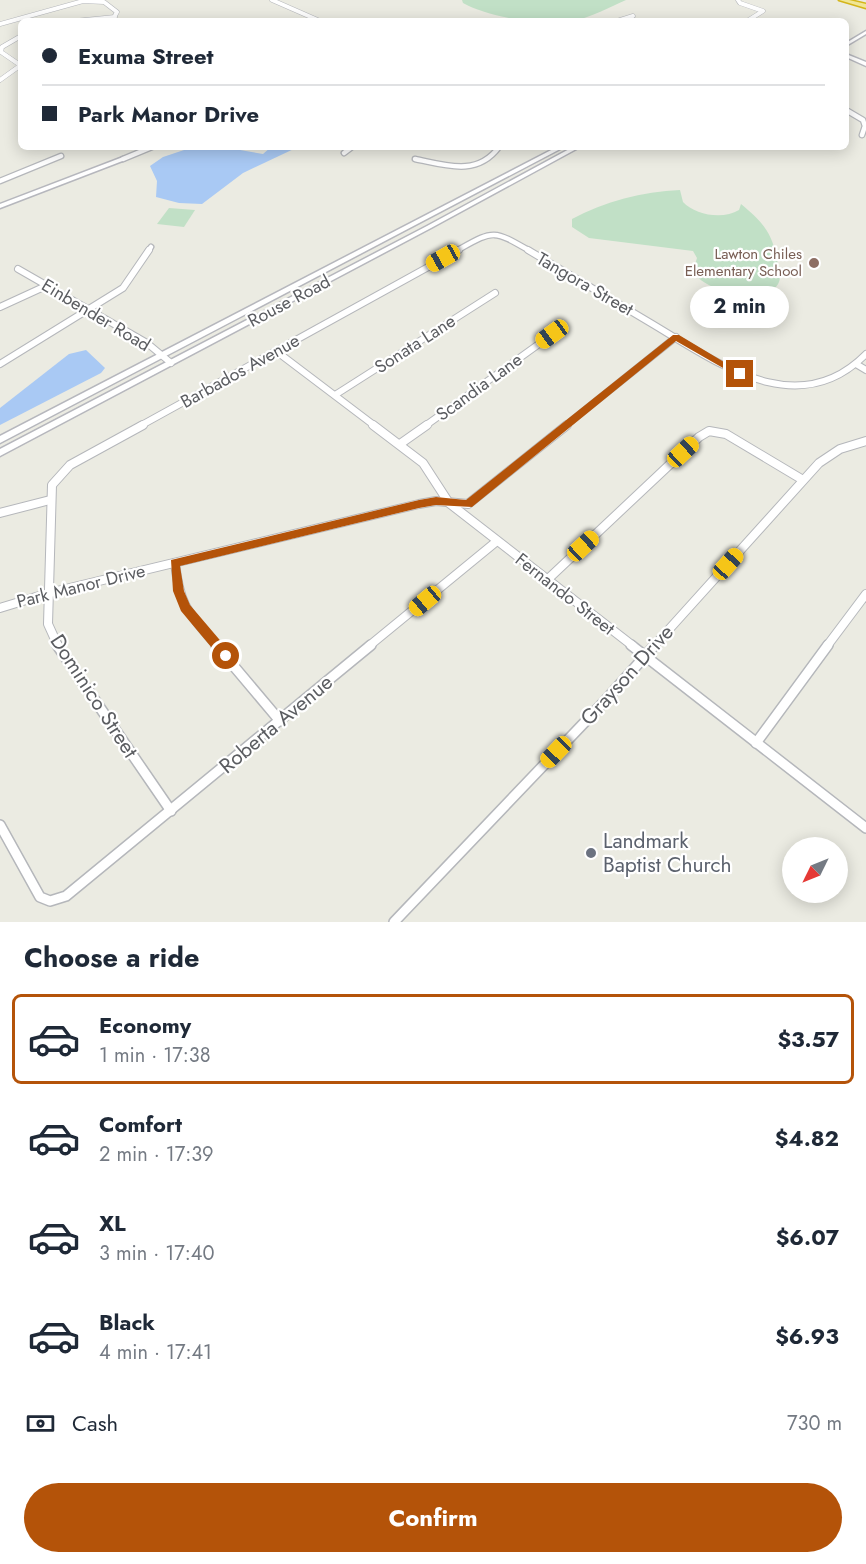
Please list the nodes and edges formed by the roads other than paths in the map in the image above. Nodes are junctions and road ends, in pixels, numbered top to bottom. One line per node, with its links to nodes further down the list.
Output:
1 (272, 0): 11 (street)
2 (738, 0): 13 (street)
3 (842, 0): 6 (highway)
4 (861, 0): 5 (highway)
5 (866, 2)
6 (866, 6)
7 (633, 16): 12 (street)
8 (115, 17): 9 (street); 10 (street)
9 (22, 18)
10 (88, 18)
11 (313, 18)
12 (627, 18)
13 (752, 18)
14 (18, 19): 15 (street)
15 (0, 24)
16 (866, 32): 19 (street)
17 (18, 37): 22 (street)
18 (866, 40): 20 (street)
19 (849, 43)
20 (849, 51)
21 (849, 55): 23 (street)
22 (18, 64)
23 (866, 64)
24 (18, 66): 25 (street)
25 (0, 80)
26 (849, 112): 27 (street)
27 (862, 135)
28 (145, 150): 35 (street)
29 (348, 150): 33 (street)
30 (497, 150): 36 (street)
31 (555, 150): 50 (street, Rouse Road)
32 (571, 150): 51 (street, Rouse Road)
33 (344, 153)
34 (61, 156): 37 (street)
35 (123, 159): 38 (street)
36 (415, 159)
37 (0, 181)
38 (0, 206)
39 (494, 233): 47 (street, Tangora Street); 48 (street, Barbados Avenue)
40 (152, 247): 45 (street)
41 (18, 269): 42 (street, Einbender Road)
42 (48, 285): 44 (street); 45 (street, Einbender Road)
43 (495, 293): 55 (street, Sonata Lane)
44 (0, 307)
45 (89, 310): 50 (street, Einbender Road); 52 (street)
46 (557, 331): 58 (street, Scandia Lane)
47 (676, 337): 53 (street); 62 (street, Park Manor Drive)
48 (276, 351): 55 (street, Fernando Street); 61 (street, Barbados Avenue)
49 (866, 354): 53 (street)
50 (163, 356): 51 (street, Einbender Road); 56 (street, Rouse Road)
51 (171, 363): 59 (street, Rouse Road)
52 (0, 364)
53 (856, 364): 54 (street)
54 (866, 370)
55 (335, 395): 58 (street, Fernando Street)
56 (0, 440)
57 (866, 441): 60 (street, Grayson Drive)
58 (400, 444): 62 (street, Fernando Street)
59 (0, 453)
60 (803, 480): 66 (street); 70 (street, Grayson Drive)
61 (50, 500): 63 (street); 67 (street, Dominico Street)
62 (449, 503): 64 (street, Fernando Street); 65 (street, Park Manor Drive)
63 (0, 513)
64 (497, 541): 66 (street, Fernando Street); 71 (street, Roberta Avenue)
65 (175, 563): 67 (street, Park Manor Drive); 71 (street)
66 (547, 580): 70 (street, Fernando Street)
67 (49, 593): 69 (street, Park Manor Drive); 73 (street, Dominico Street)
68 (866, 594): 72 (street)
69 (0, 608)
70 (645, 656): 72 (street, Fernando Street); 76 (street, Grayson Drive)
71 (280, 721): 73 (street, Roberta Avenue)
72 (756, 743): 75 (street, Fernando Street)
73 (171, 811): 74 (street, Roberta Avenue)
74 (0, 825)
75 (866, 828)
76 (394, 922)

